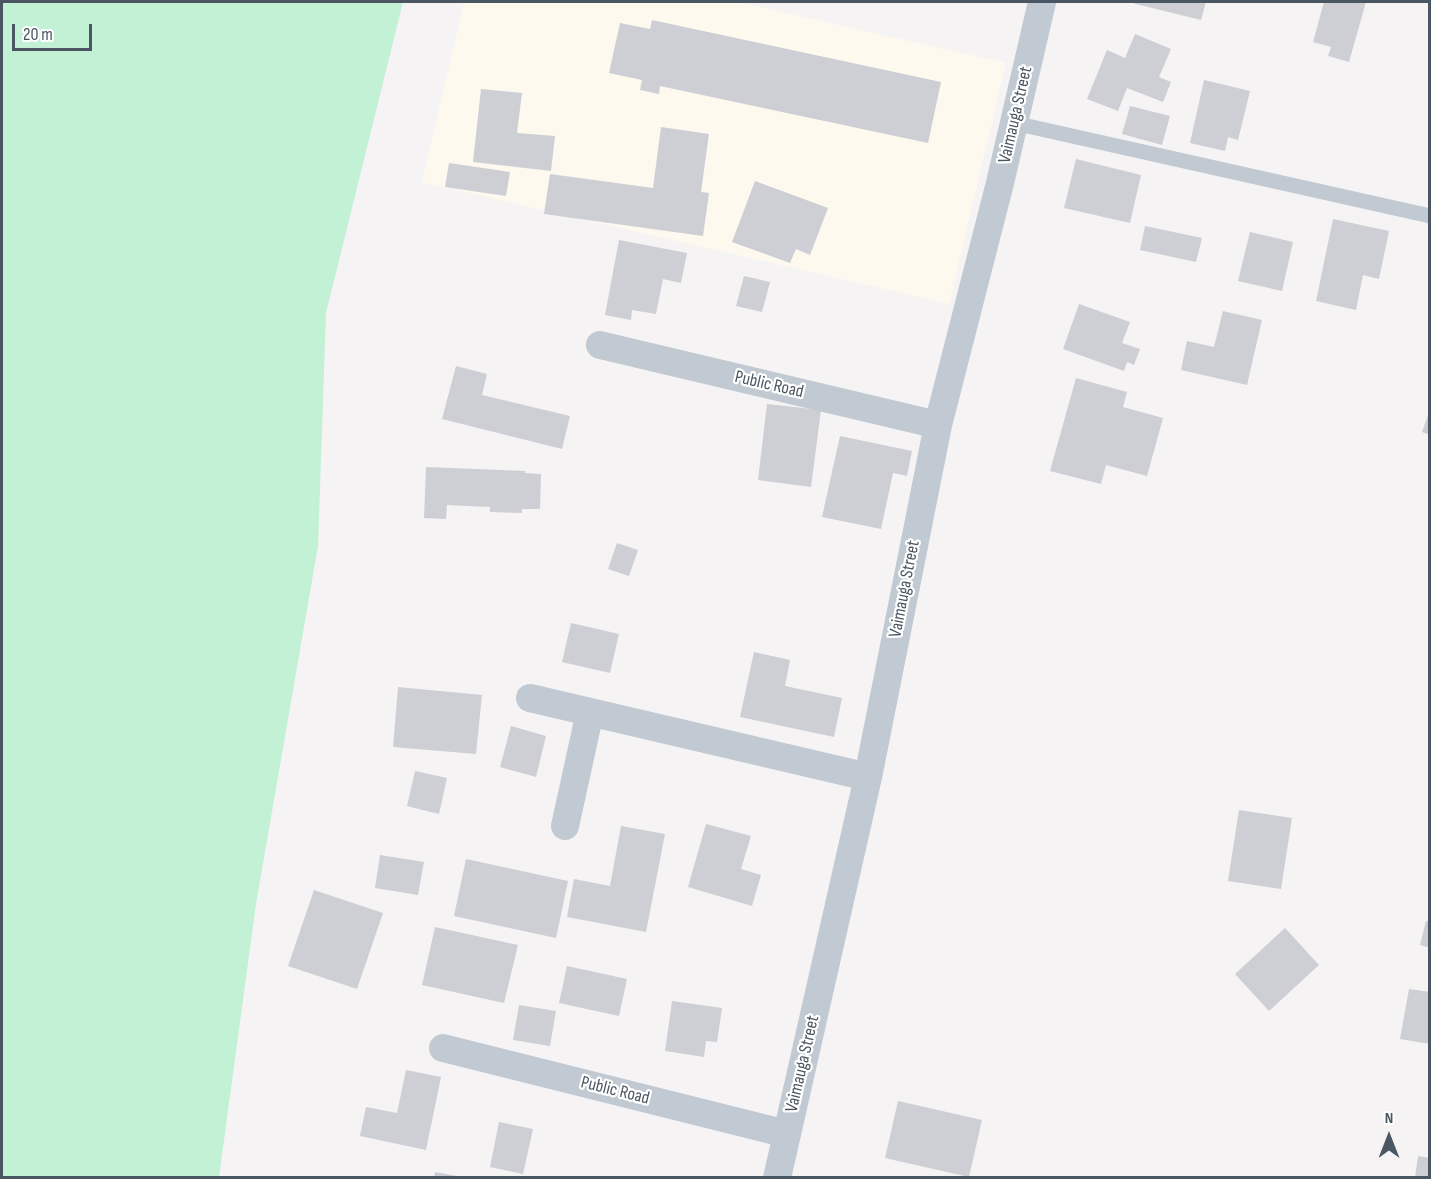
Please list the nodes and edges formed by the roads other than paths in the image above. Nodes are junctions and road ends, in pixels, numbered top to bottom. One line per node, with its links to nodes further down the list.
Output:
1 (1042, 2): 2 (street, Vaimauga Street)
2 (1014, 123): 3 (lane); 5 (street, Vaimauga Street)
3 (1430, 216)
4 (600, 345): 5 (street, Public Road)
5 (938, 425): 8 (street, Vaimauga Street)
6 (530, 698): 7 (street)
7 (590, 712): 8 (street); 9 (street)
8 (868, 777): 11 (street, Vaimauga Street)
9 (565, 826)
10 (443, 1048): 11 (street, Public Road)
11 (787, 1134): 12 (street, Vaimauga Street)
12 (777, 1178)

